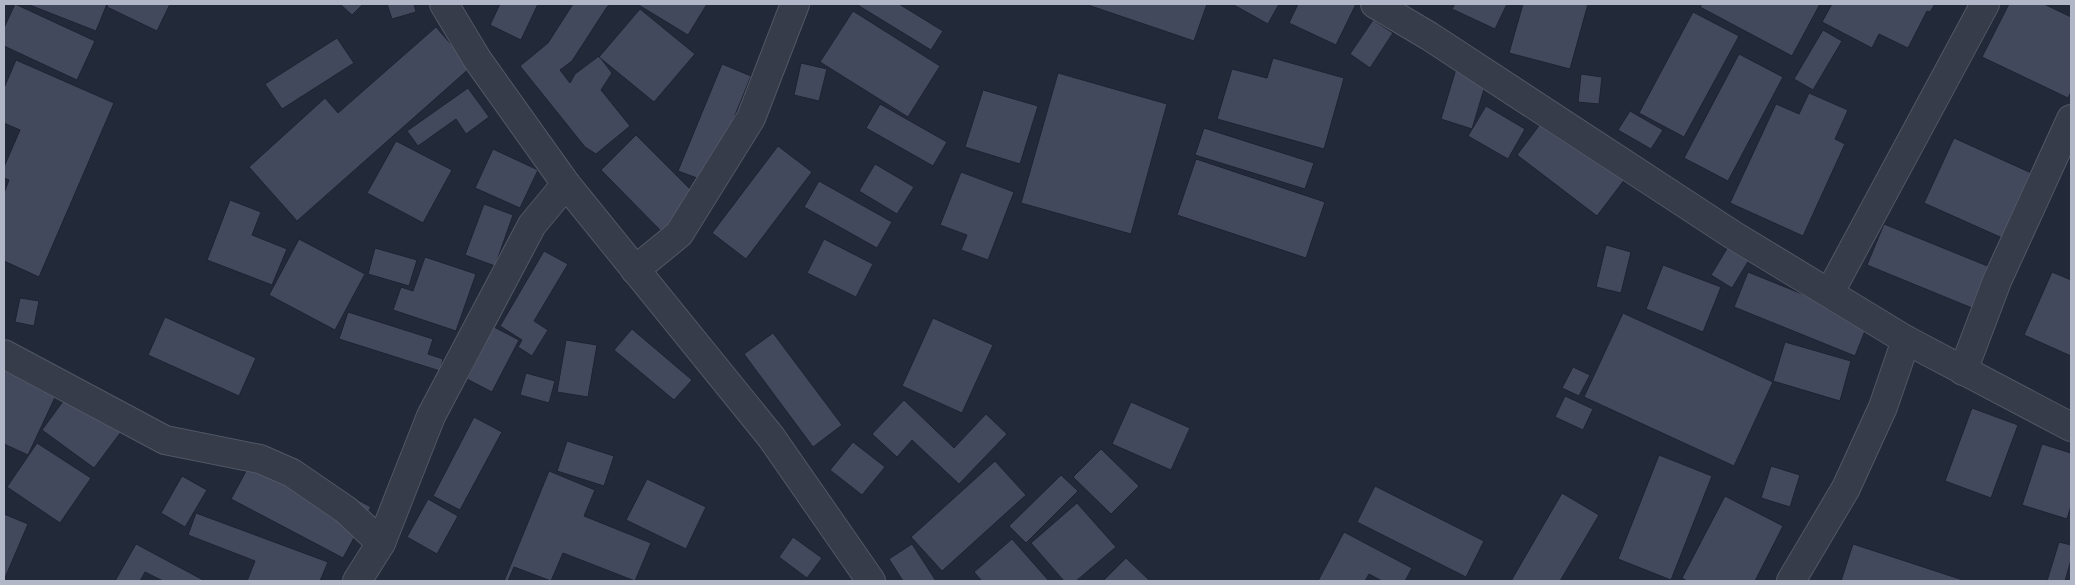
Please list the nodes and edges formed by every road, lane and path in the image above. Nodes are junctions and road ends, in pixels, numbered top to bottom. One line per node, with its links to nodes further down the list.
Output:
1 (444, 4): 6 (street)
2 (795, 4): 7 (street)
3 (1375, 4): 8 (street)
4 (1985, 4): 8 (street)
5 (2071, 119): 11 (street)
6 (566, 184): 7 (street); 13 (street)
7 (635, 270): 15 (street)
8 (1830, 292): 9 (street)
9 (1906, 340): 11 (street); 16 (street)
10 (4, 354): 13 (street)
11 (1963, 371): 12 (street)
12 (2071, 427)
13 (381, 543): 14 (street)
14 (357, 581)
15 (871, 581)
16 (1791, 581)

